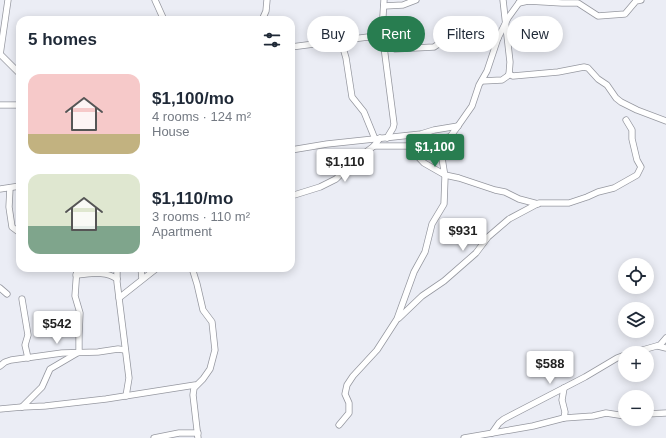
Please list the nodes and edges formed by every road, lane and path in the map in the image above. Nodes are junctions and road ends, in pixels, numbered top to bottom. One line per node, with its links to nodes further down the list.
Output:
1 (8, 0): 19 (street)
2 (155, 0): 9 (street)
3 (268, 0): 10 (street)
4 (416, 0): 8 (street)
5 (503, 0): 12 (street)
6 (641, 0): 7 (street)
7 (520, 2): 12 (street)
8 (384, 3): 11 (street)
9 (162, 16)
10 (264, 16)
11 (383, 16)
12 (506, 24): 13 (street); 21 (street)
13 (499, 36)
14 (307, 45): 15 (street)
15 (295, 47)
16 (344, 52): 30 (street)
17 (385, 52): 29 (street)
18 (493, 52): 22 (street)
19 (0, 54): 20 (street)
20 (16, 70)
21 (509, 74): 22 (street); 26 (street)
22 (482, 82): 27 (street)
23 (0, 105): 24 (street)
24 (16, 105)
25 (626, 120): 39 (street)
26 (666, 121)
27 (458, 126): 28 (street); 29 (street)
28 (449, 137): 32 (street); 34 (street)
29 (387, 138): 30 (street)
30 (378, 139): 31 (street); 33 (street)
31 (374, 146): 32 (street); 38 (street)
32 (408, 146): 34 (street)
33 (295, 149)
34 (445, 175): 39 (street); 55 (street)
35 (16, 187): 36 (street)
36 (10, 188): 37 (street); 40 (street)
37 (0, 189)
38 (295, 195)
39 (538, 204): 55 (street)
40 (16, 230)
41 (76, 272): 48 (street)
42 (97, 272): 48 (street)
43 (106, 272): 49 (street)
44 (118, 272): 49 (street)
45 (142, 272): 50 (street)
46 (152, 272): 50 (street)
47 (193, 272): 65 (street)
48 (76, 275): 61 (street)
49 (117, 279): 53 (street)
50 (142, 279): 53 (street)
51 (0, 288): 52 (street)
52 (7, 294)
53 (119, 298): 60 (street)
54 (22, 299): 62 (street)
55 (397, 319): 76 (street)
56 (666, 338): 57 (street)
57 (658, 346): 58 (street); 59 (street)
58 (654, 347)
59 (666, 348)
60 (125, 350): 61 (street); 69 (street)
61 (80, 352): 62 (street); 70 (street)
62 (28, 358): 64 (street)
63 (618, 358): 67 (street)
64 (0, 366)
65 (195, 386): 66 (street); 68 (street)
66 (186, 387): 68 (street); 69 (street)
67 (564, 388): 75 (street); 77 (street)
68 (193, 394): 78 (street)
69 (126, 396): 70 (street)
70 (22, 406): 71 (street)
71 (0, 409)
72 (666, 413): 73 (street)
73 (654, 414)
74 (618, 415): 75 (street)
75 (564, 418): 77 (street)
76 (339, 425)
77 (491, 433): 80 (street); 81 (street)
78 (198, 436): 79 (street)
79 (154, 438)
80 (464, 438)
81 (484, 438)

